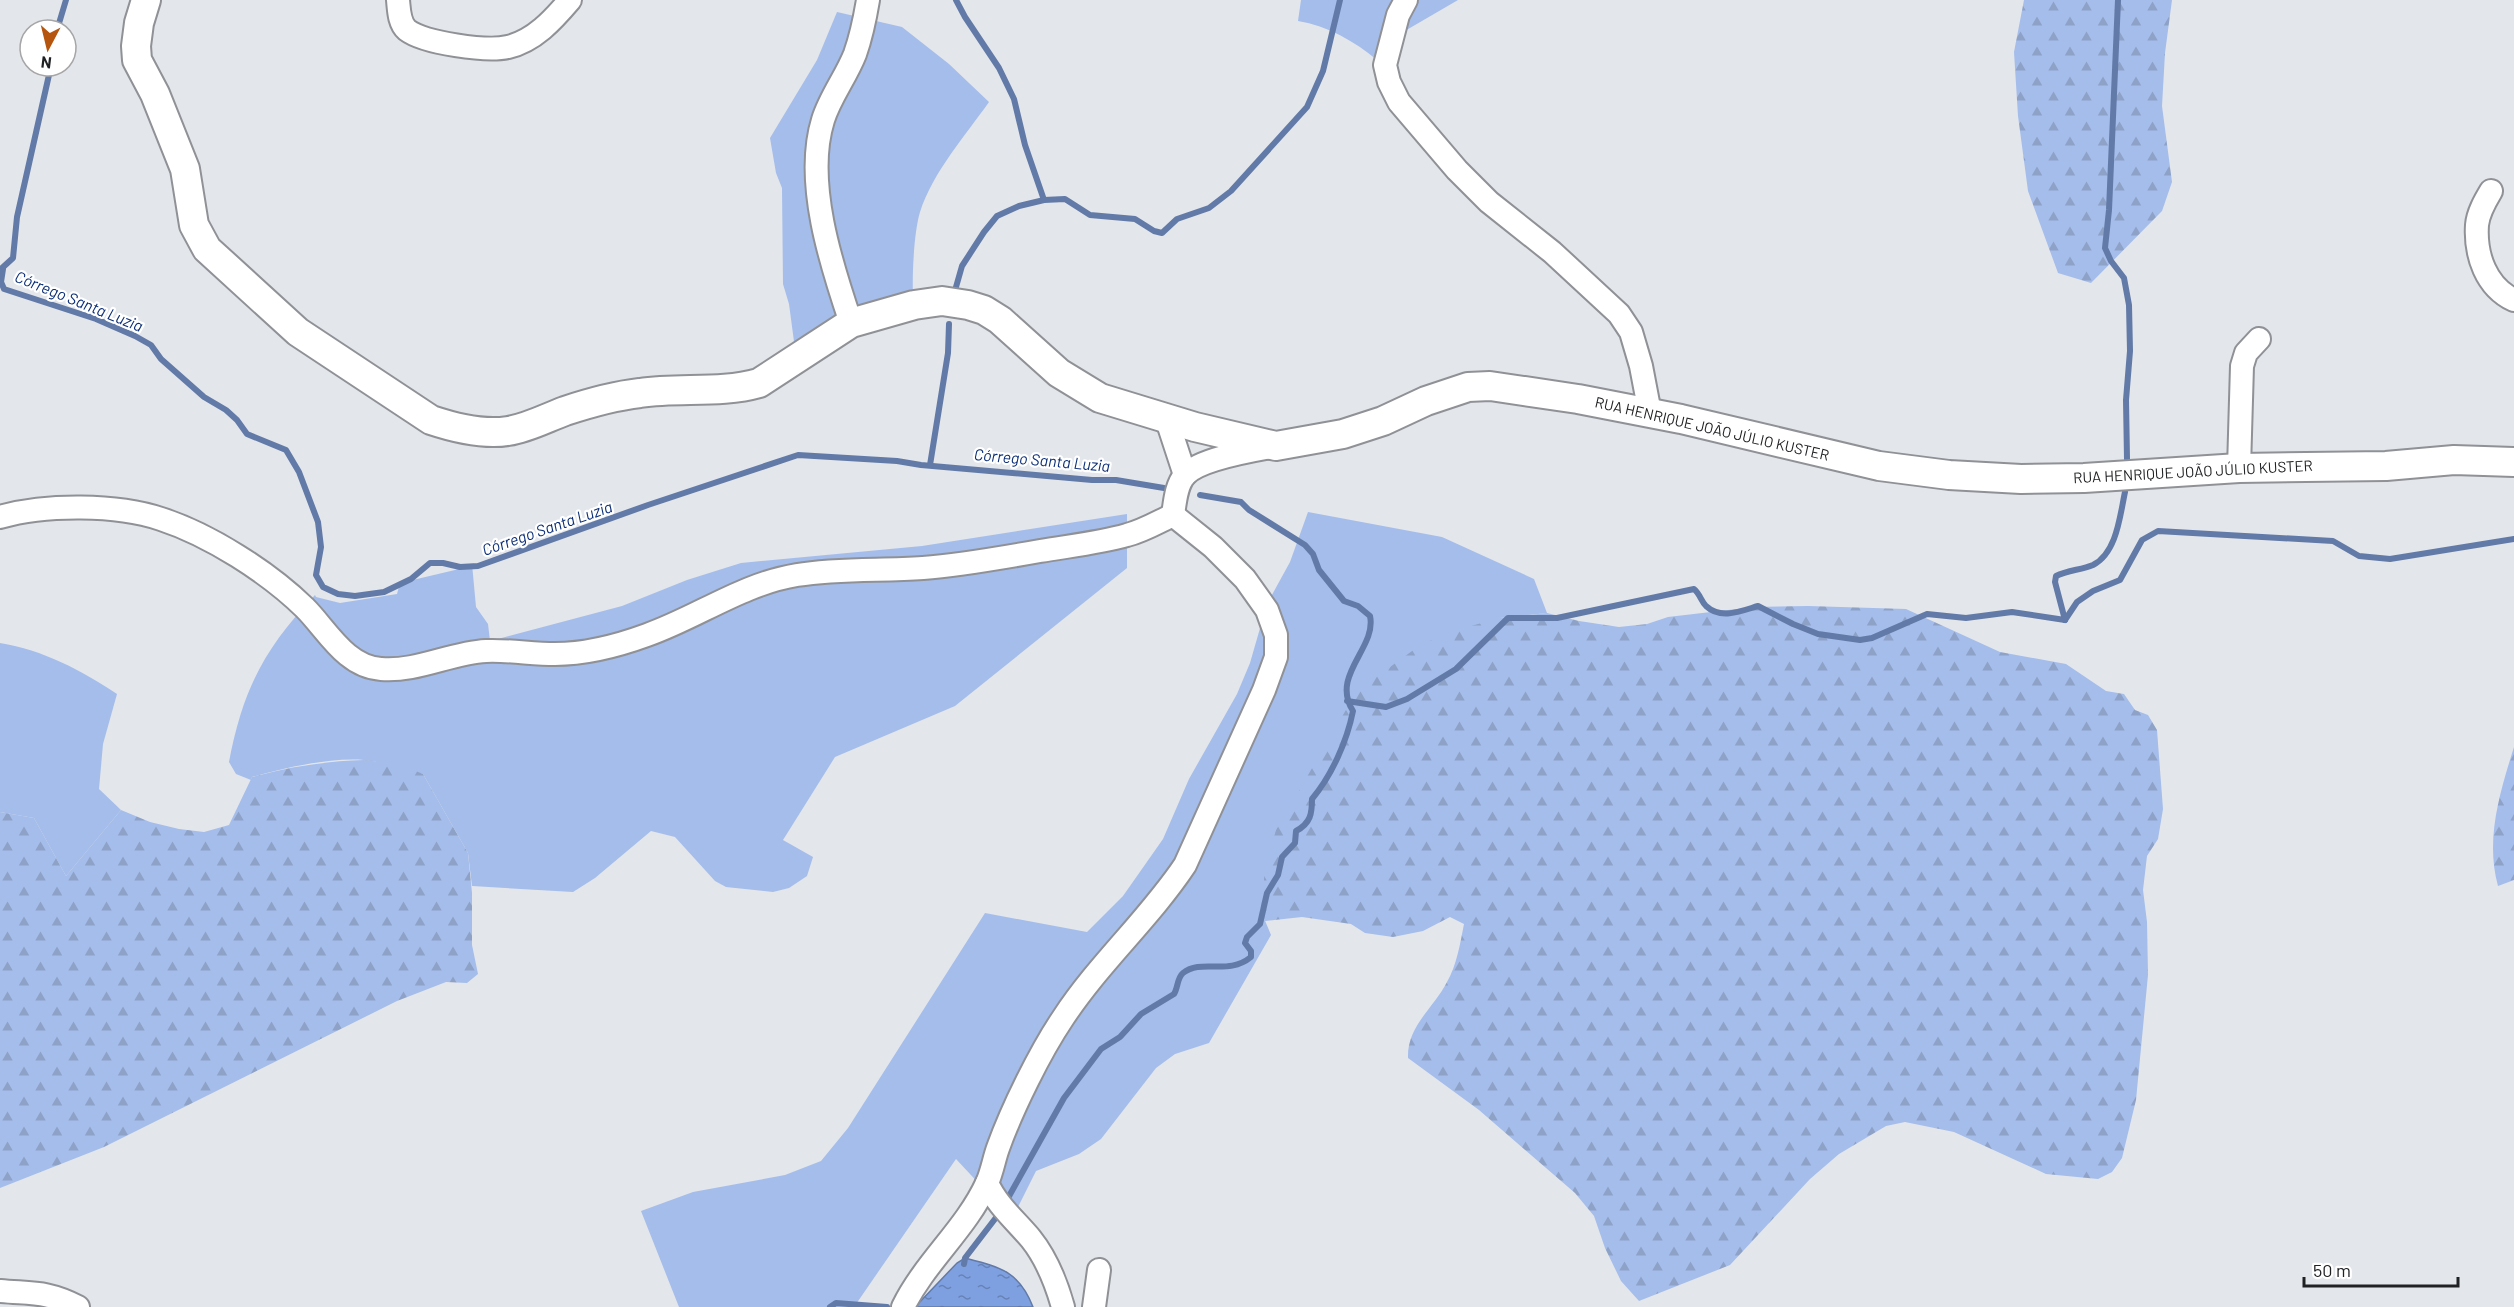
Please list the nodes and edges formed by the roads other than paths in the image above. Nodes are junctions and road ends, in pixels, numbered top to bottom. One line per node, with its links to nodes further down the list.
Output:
1 (146, 0): 8 (street, RUA HENRIQUE JOÃO JÚLIO KUSTER)
2 (398, 0): 3 (street)
3 (570, 0)
4 (868, 0): 8 (street)
5 (1406, 0): 10 (street)
6 (2491, 191): 7 (street)
7 (2514, 300)
8 (851, 323): 11 (street, RUA HENRIQUE JOÃO JÚLIO KUSTER)
9 (2259, 339): 14 (street)
10 (1650, 413): 12 (street, RUA HENRIQUE JOÃO JÚLIO KUSTER); 14 (street, RUA HENRIQUE JOÃO JÚLIO KUSTER)
11 (1166, 417): 12 (street, RUA HENRIQUE JOÃO JÚLIO KUSTER); 15 (street)
12 (1276, 446): 15 (street)
13 (2514, 462): 14 (street, RUA HENRIQUE JOÃO JÚLIO KUSTER)
14 (2239, 468)
15 (1185, 475): 16 (street)
16 (1173, 515): 17 (street); 18 (street)
17 (0, 517)
18 (987, 1183): 22 (street); 23 (street)
19 (1099, 1270): 24 (street)
20 (0, 1291): 21 (street)
21 (78, 1307)
22 (903, 1307)
23 (1063, 1307)
24 (1094, 1307)

